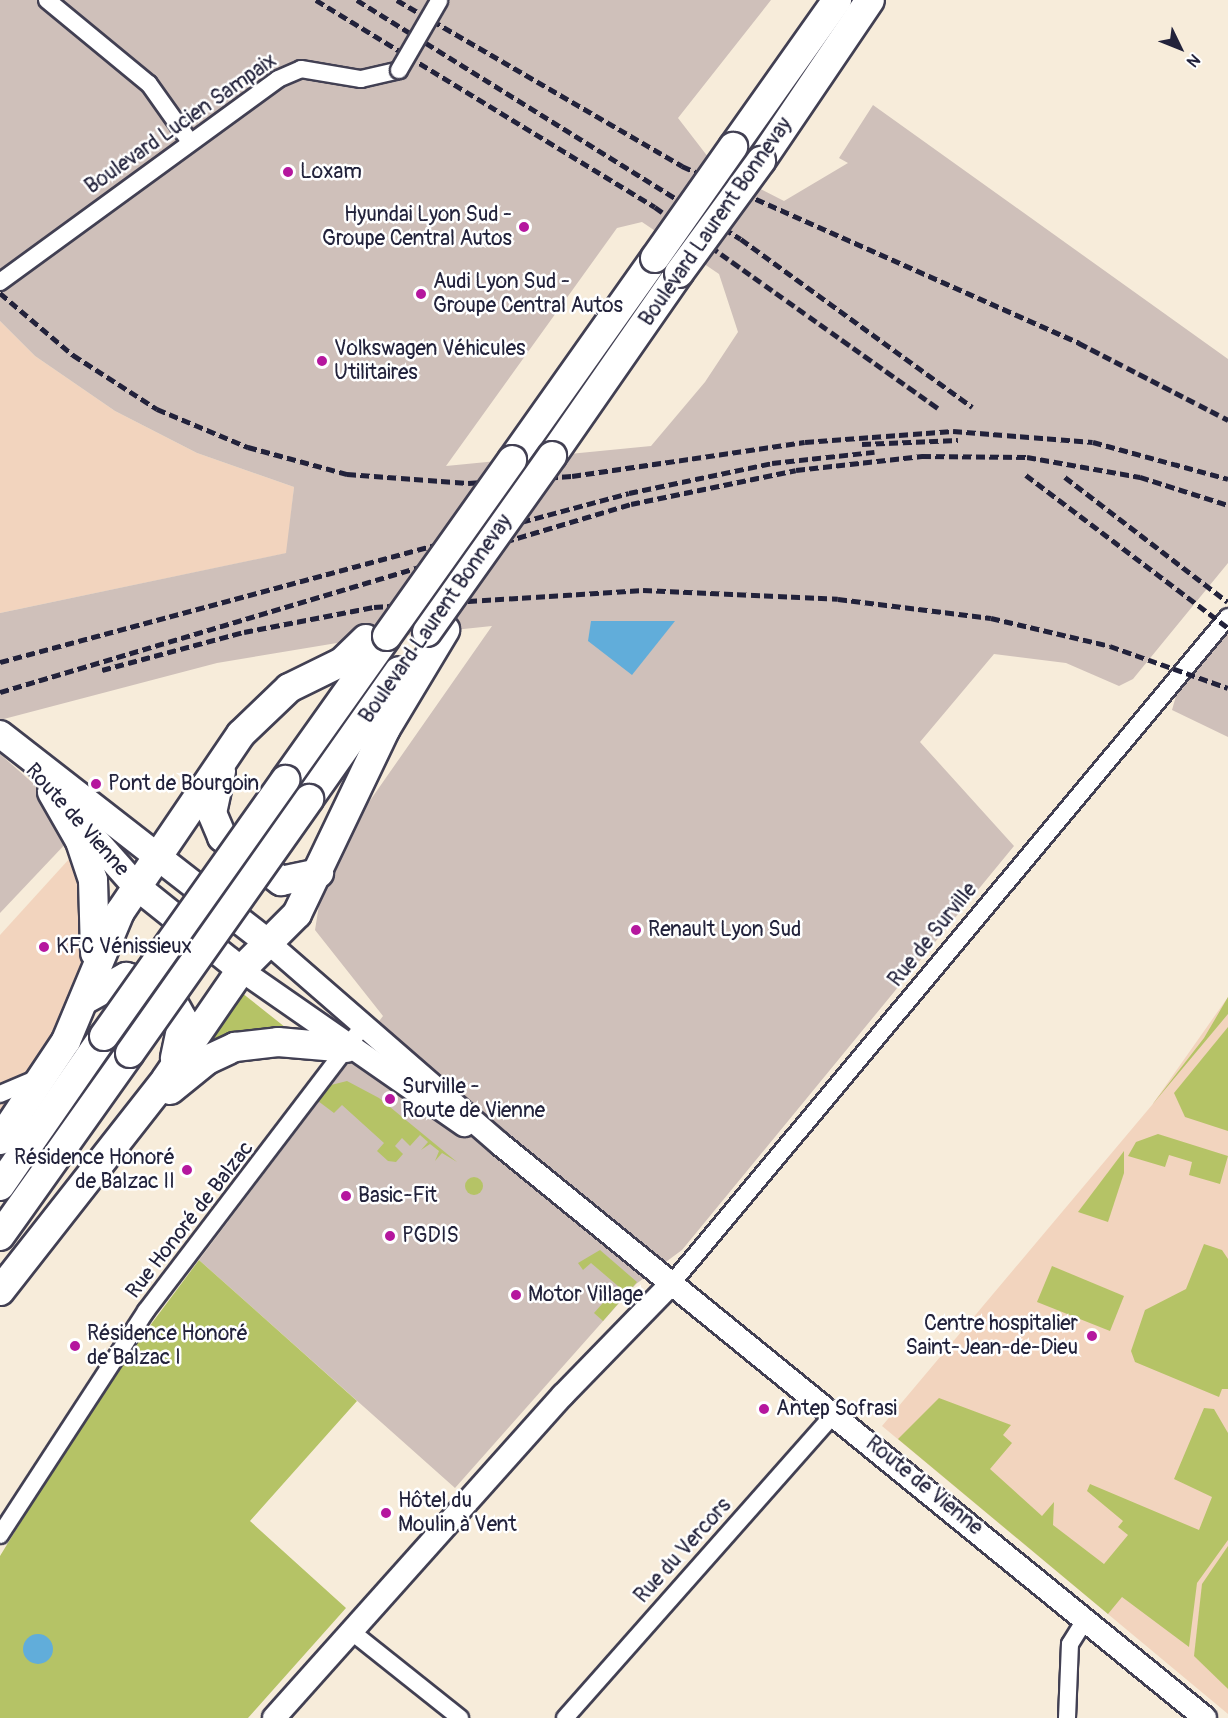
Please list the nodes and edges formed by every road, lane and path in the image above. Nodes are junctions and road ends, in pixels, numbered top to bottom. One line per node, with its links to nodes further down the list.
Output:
1 (47, 0): 5 (street)
2 (439, 0): 5 (street, Boulevard Lucien Sampaix, bridge)
3 (837, 0): 9 (highway, Boulevard Laurent Bonnevay, bridge)
4 (870, 0): 8 (highway, Boulevard Laurent Bonnevay, bridge)
5 (190, 142): 6 (street, Boulevard Lucien Sampaix)
6 (4, 279)
7 (1228, 616): 27 (street, Rue de Surville)
8 (436, 631): 14 (highway); 26 (highway, Boulevard Laurent Bonnevay, bridge)
9 (377, 638): 11 (highway); 25 (highway, Boulevard Laurent Bonnevay, bridge)
10 (1, 737): 12 (main road, Route de Vienne); 13 (main road, Route de Vienne)
11 (223, 760): 13 (highway); 14 (highway)
12 (52, 792): 15 (main road, Route de Vienne); 18 (highway)
13 (157, 855): 15 (highway); 16 (main road, Route de Vienne)
14 (319, 873): 16 (highway)
15 (136, 886): 17 (main road, Route de Vienne); 18 (highway)
16 (271, 945): 17 (highway); 19 (main road, Route de Vienne)
17 (241, 970): 19 (main road, Route de Vienne); 21 (highway)
18 (86, 999): 20 (highway); 21 (highway)
19 (354, 1037): 23 (highway); 27 (main road, Route de Vienne); 30 (street, Rue Honoré de Balzac)
20 (66, 1041): 22 (street); 24 (highway)
21 (166, 1079): 23 (highway)
22 (0, 1094)
23 (124, 1132): 28 (highway)
24 (0, 1140)
25 (0, 1186)
26 (0, 1236)
27 (673, 1282): 29 (main road, Route de Vienne); 32 (main road)
28 (0, 1291)
29 (835, 1413): 31 (main road, Route de Vienne); 35 (street, Rue du Vercors)
30 (0, 1535)
31 (1086, 1618): 36 (street); 37 (main road, Route de Vienne)
32 (352, 1632): 33 (main road); 34 (street)
33 (274, 1718)
34 (460, 1718)
35 (565, 1718)
36 (1067, 1718)
37 (1205, 1718)

